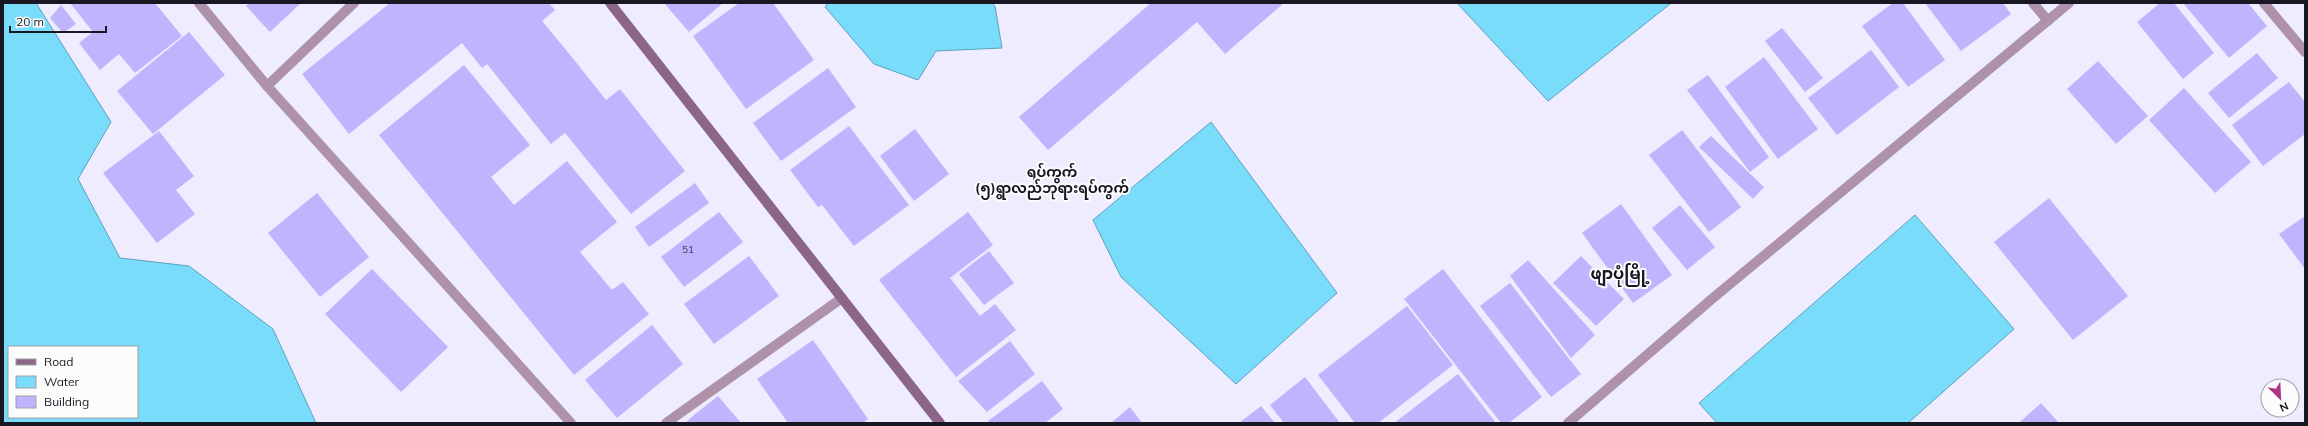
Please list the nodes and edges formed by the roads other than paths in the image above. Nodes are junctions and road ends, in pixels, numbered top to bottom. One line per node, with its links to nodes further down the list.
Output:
1 (200, 3): 9 (street)
2 (354, 3): 9 (street)
3 (610, 3): 10 (main road)
4 (2033, 3): 7 (street)
5 (2069, 3): 7 (street)
6 (2264, 3): 8 (street)
7 (2048, 21): 14 (street)
8 (2305, 52)
9 (267, 86): 11 (street)
10 (842, 298): 12 (street); 13 (main road)
11 (571, 423)
12 (666, 423)
13 (940, 423)
14 (1568, 423)

